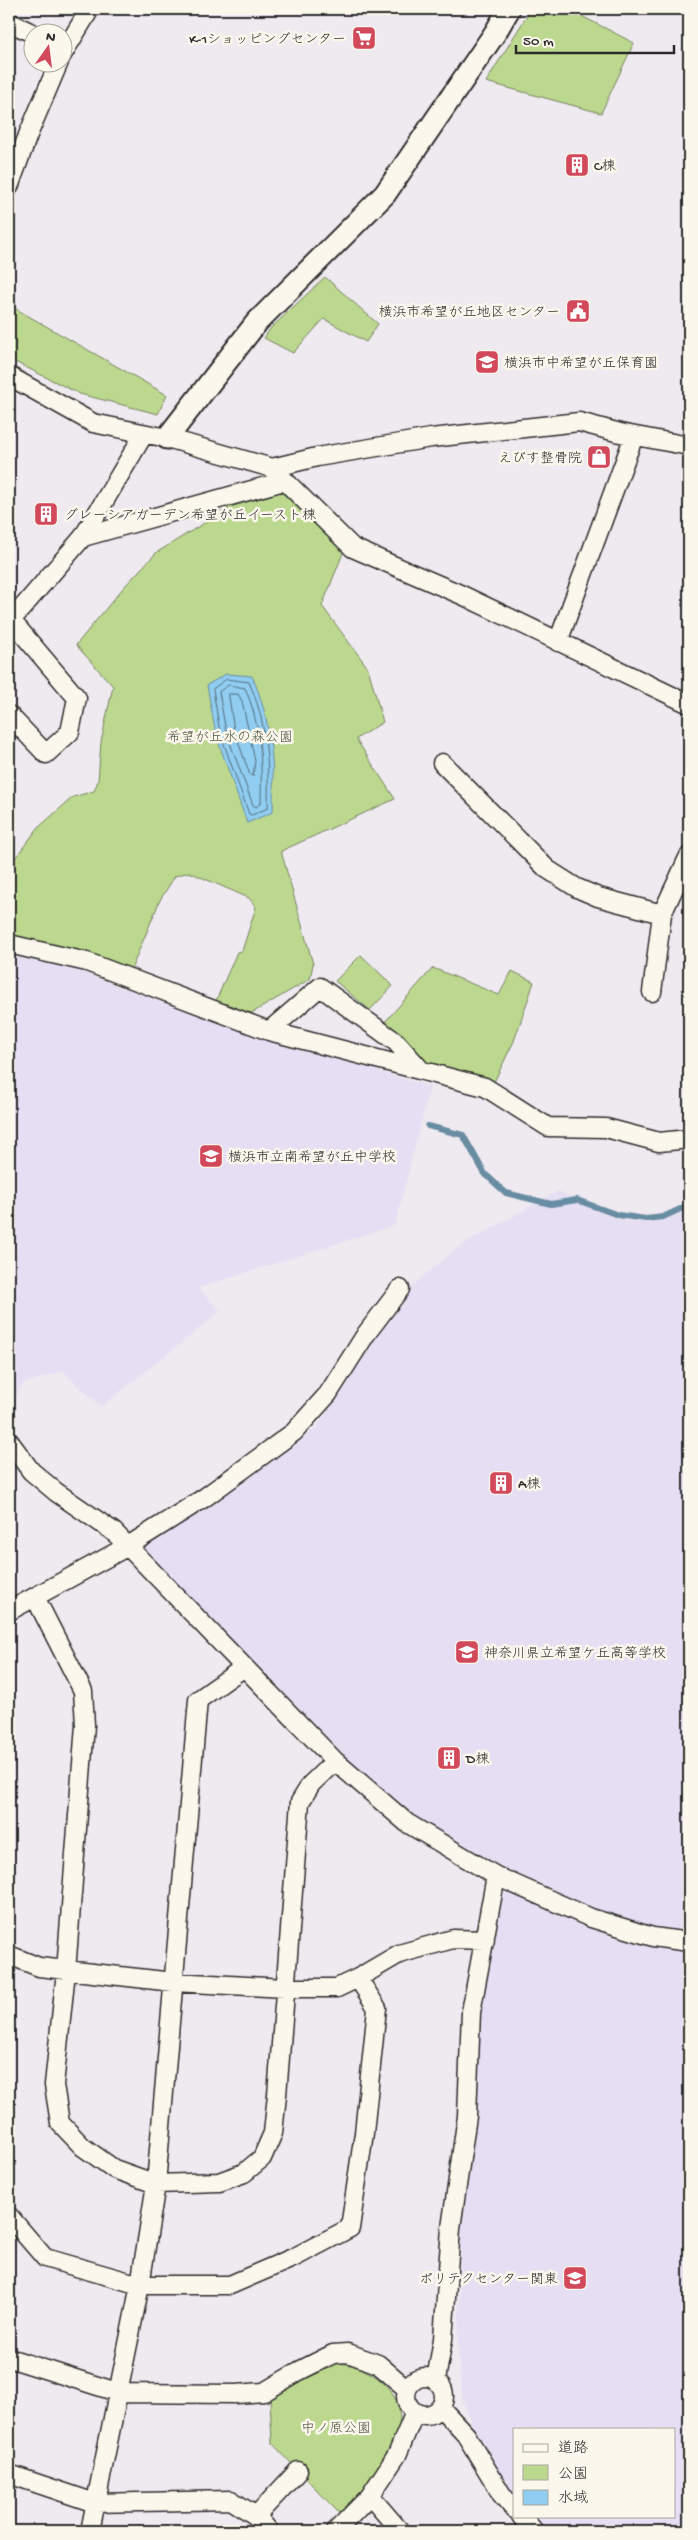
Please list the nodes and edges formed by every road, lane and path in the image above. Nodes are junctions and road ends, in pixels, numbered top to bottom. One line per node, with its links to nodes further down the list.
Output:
1 (90, 9): 5 (street)
2 (509, 9): 11 (street)
3 (9, 22): 4 (street)
4 (22, 28)
5 (72, 37)
6 (54, 72): 7 (street)
7 (9, 187)
8 (9, 376): 9 (street)
9 (144, 434): 11 (street); 15 (street)
10 (634, 436): 12 (street); 13 (street); 17 (street)
11 (167, 438): 13 (street)
12 (689, 446)
13 (272, 468): 14 (street)
14 (284, 481): 15 (street); 17 (street)
15 (83, 537): 16 (street)
16 (10, 622): 19 (street)
17 (558, 642): 18 (street)
18 (689, 704)
19 (9, 716)
20 (442, 763): 22 (street)
21 (689, 856): 22 (street)
22 (662, 914): 24 (street)
23 (9, 944): 25 (street)
24 (652, 992)
25 (269, 1031): 26 (street); 26 (street)
26 (421, 1070): 27 (street)
27 (689, 1139)
28 (400, 1289): 30 (street)
29 (9, 1441): 30 (street)
30 (128, 1546): 31 (street); 33 (street)
31 (34, 1597): 32 (street); 39 (street)
32 (9, 1611)
33 (243, 1668): 34 (street); 41 (street)
34 (335, 1761): 35 (street); 42 (street)
35 (496, 1876): 36 (street); 37 (street)
36 (485, 1940): 40 (street); 47 (street)
37 (689, 1942)
38 (9, 1955): 39 (street)
39 (66, 1971): 41 (street); 43 (street)
40 (358, 1978): 42 (street); 45 (street)
41 (173, 1982): 42 (street); 43 (street)
42 (285, 1988): 43 (street)
43 (156, 2184): 45 (street)
44 (9, 2216): 45 (street)
45 (140, 2286): 49 (street)
46 (9, 2358): 49 (street)
47 (436, 2380): 48 (street); 50 (street)
48 (407, 2389): 49 (street); 51 (street)
49 (120, 2393): 55 (street)
50 (441, 2408): 51 (street); 56 (street)
51 (415, 2412): 54 (street)
52 (298, 2471): 57 (street)
53 (9, 2474): 55 (street)
54 (370, 2496): 61 (street); 62 (street)
55 (96, 2503): 57 (street); 59 (street)
56 (513, 2508)
57 (256, 2516): 60 (street)
58 (523, 2518): 63 (street)
59 (90, 2531)
60 (269, 2531)
61 (336, 2531)
62 (400, 2531)
63 (534, 2531)

